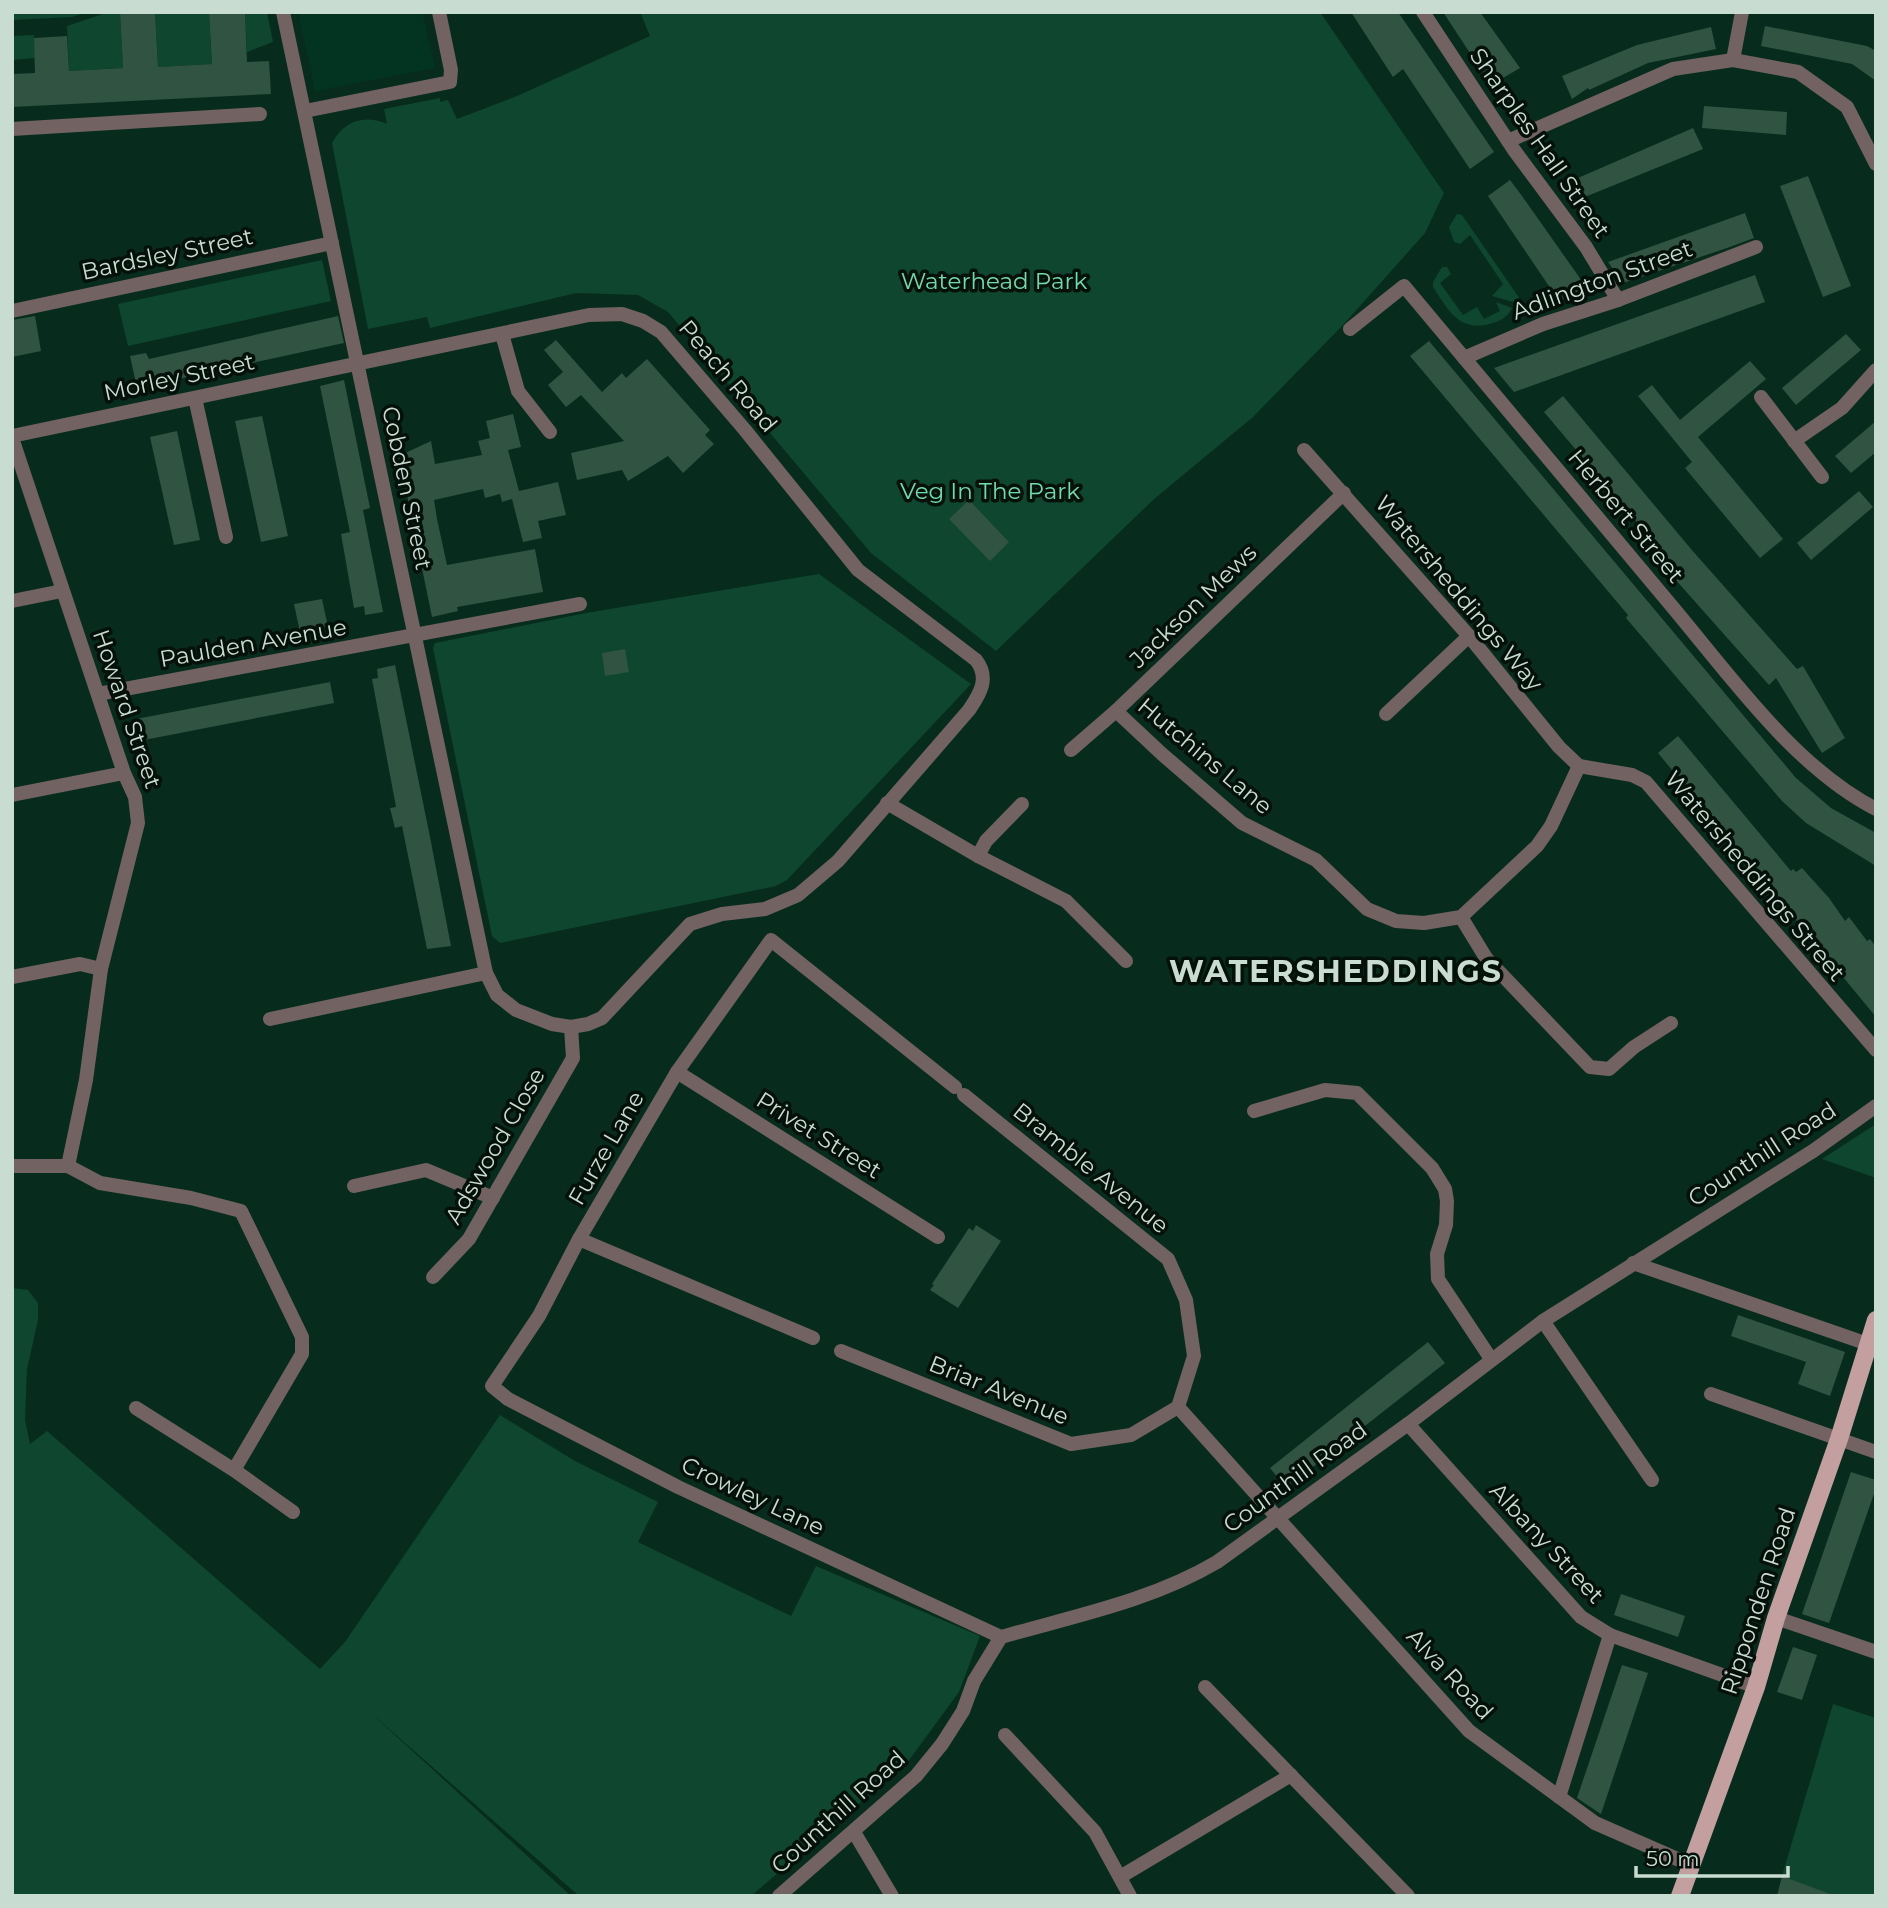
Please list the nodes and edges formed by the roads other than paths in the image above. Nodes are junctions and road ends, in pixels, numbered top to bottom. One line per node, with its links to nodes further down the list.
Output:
1 (283, 12): 6 (street, Cobden Street)
2 (439, 12): 6 (street)
3 (1423, 12): 9 (street, Sharples Hall Street)
4 (1742, 12): 5 (street)
5 (1733, 60): 9 (street); 10 (street)
6 (305, 111): 11 (street, Cobden Street)
7 (260, 114): 8 (street)
8 (12, 129)
9 (1508, 141): 13 (street, Sharples Hall Street)
10 (1876, 164)
11 (332, 243): 14 (street, Bardsley Street); 18 (street, Cobden Street)
12 (1756, 247): 13 (street, Adlington Street)
13 (1618, 300): 17 (street, Adlington Street)
14 (12, 311)
15 (1350, 329): 17 (street, Herbert Street)
16 (502, 334): 18 (street, Peach Road); 22 (street); 41 (street, Peach Road)
17 (1464, 358): 43 (street, Herbert Street)
18 (357, 364): 21 (street, Morley Street); 32 (street, Cobden Street)
19 (1876, 370): 24 (street)
20 (1760, 397): 24 (street)
21 (195, 398): 23 (street, Morley Street); 28 (street)
22 (550, 432)
23 (12, 437): 29 (street, Howard Street)
24 (1794, 441): 26 (street)
25 (1304, 450): 27 (street, Watersheddings Way)
26 (1822, 477)
27 (1344, 493): 33 (street, Watersheddings Way); 35 (street, Jackson Mews)
28 (226, 537)
29 (62, 591): 30 (street); 34 (street, Howard Street)
30 (12, 601)
31 (580, 604): 32 (street, Paulden Avenue)
32 (415, 636): 34 (street, Paulden Avenue); 49 (street, Cobden Street)
33 (1469, 636): 36 (street); 38 (street, Watersheddings Way)
34 (98, 694): 39 (street, Howard Street)
35 (1116, 711): 37 (street, Jackson Mews); 45 (street, Hutchins Lane)
36 (1386, 714)
37 (1072, 750)
38 (1579, 766): 45 (street); 54 (street, Watersheddings Street)
39 (124, 773): 40 (street); 48 (street, Howard Street)
40 (12, 795)
41 (887, 803): 44 (street); 53 (street)
42 (1022, 804): 44 (street)
43 (1876, 809)
44 (978, 856): 47 (street)
45 (1461, 916): 52 (street)
46 (771, 940): 55 (street, Furze Lane); 74 (street, Bramble Avenue)
47 (1126, 961)
48 (101, 969): 50 (street); 59 (street, Howard Street)
49 (485, 973): 51 (street); 53 (street)
50 (12, 977)
51 (270, 1019)
52 (1671, 1023)
53 (571, 1027): 61 (street, Adswood Close)
54 (1876, 1050)
55 (677, 1072): 62 (street, Privet Street); 63 (street, Furze Lane)
56 (1876, 1106): 64 (street, Counthill Road)
57 (1254, 1111): 71 (street)
58 (12, 1166): 59 (street)
59 (68, 1166): 79 (street)
60 (354, 1186): 61 (street)
61 (493, 1198): 65 (street, Adswood Close)
62 (938, 1237)
63 (579, 1239): 68 (street); 72 (street, Furze Lane)
64 (1633, 1263): 67 (street, Counthill Road); 69 (street)
65 (433, 1277)
66 (1876, 1320): 69 (main road, Ripponden Road)
67 (1543, 1321): 71 (street, Counthill Road); 80 (street)
68 (813, 1338)
69 (1868, 1344): 77 (main road, Ripponden Road)
70 (841, 1351): 74 (street, Briar Avenue)
71 (1491, 1359): 76 (street, Counthill Road)
72 (492, 1385): 85 (street, Crowley Lane)
73 (1711, 1394): 77 (street)
74 (1178, 1407): 82 (street, Alva Road)
75 (136, 1408): 79 (street)
76 (1408, 1424): 82 (street, Counthill Road); 84 (street, Albany Street)
77 (1839, 1439): 78 (street); 83 (main road, Ripponden Road)
78 (1876, 1452)
79 (234, 1470): 81 (street)
80 (1652, 1480)
81 (293, 1512)
82 (1278, 1517): 85 (street, Counthill Road); 91 (street, Alva Road)
83 (1776, 1618): 86 (street); 88 (main road, Ripponden Road)
84 (1610, 1634): 88 (street, Albany Street); 91 (street)
85 (1001, 1637): 92 (street, Counthill Road)
86 (1876, 1652)
87 (1205, 1687): 90 (street)
88 (1756, 1688): 93 (main road, Ripponden Road)
89 (1005, 1735): 94 (street)
90 (1291, 1775): 94 (street); 98 (street)
91 (1559, 1797): 93 (street, Alva Road)
92 (854, 1832): 95 (street, Counthill Road); 96 (street)
93 (1691, 1865): 99 (main road, Ripponden Road)
94 (1119, 1877): 97 (street)
95 (779, 1896)
96 (892, 1896)
97 (1130, 1896)
98 (1408, 1896)
99 (1680, 1896)

